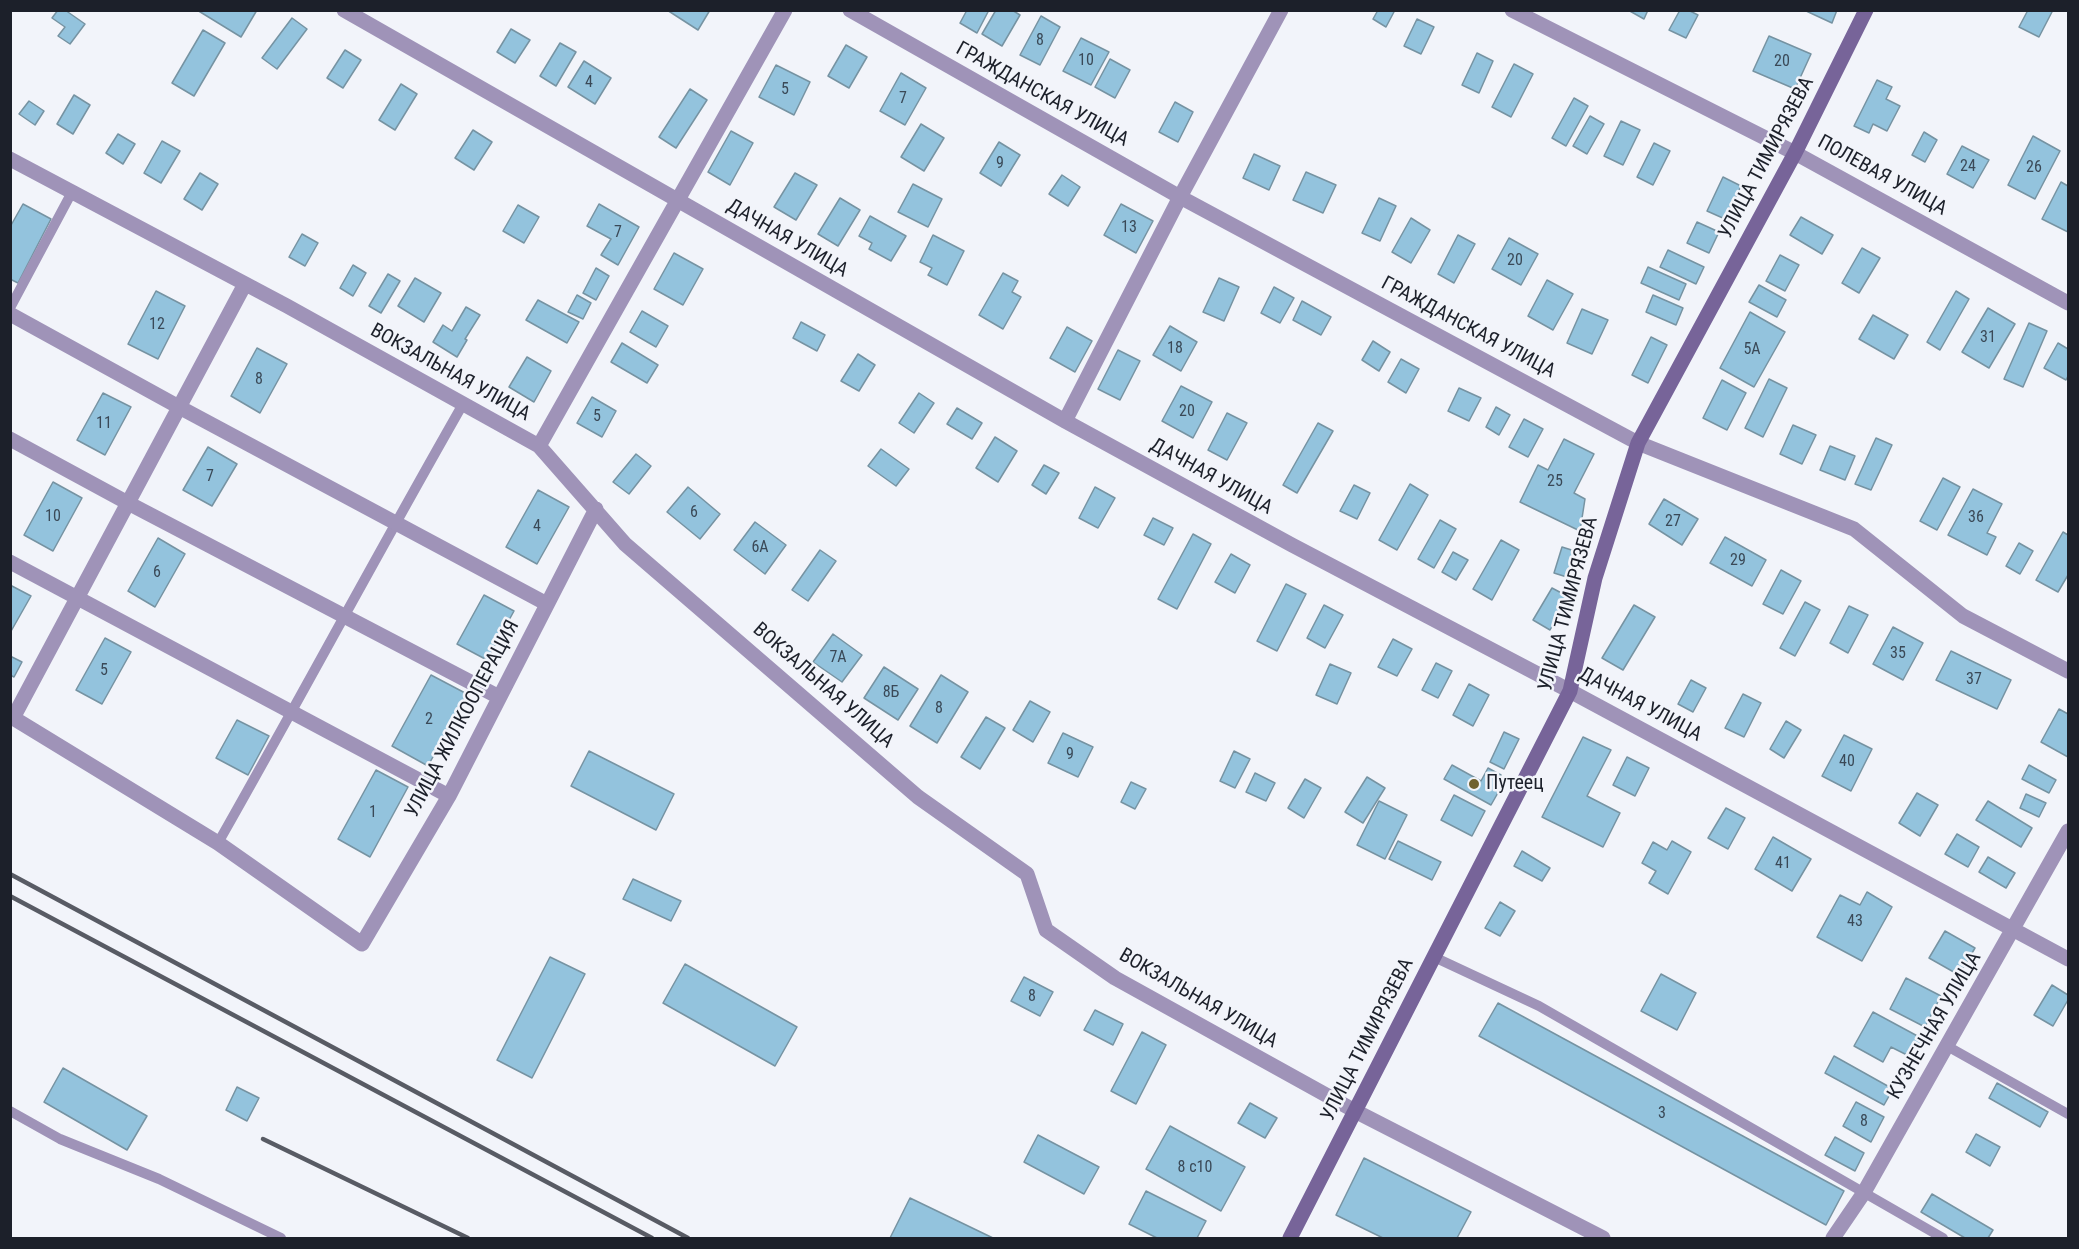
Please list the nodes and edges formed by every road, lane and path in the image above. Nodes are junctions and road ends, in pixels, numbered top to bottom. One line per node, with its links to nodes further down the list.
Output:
1 (344, 10): 11 (street, ДАЧНАЯ УЛИЦА)
2 (785, 10): 11 (street)
3 (850, 10): 10 (street, ГРАЖДАНСКАЯ УЛИЦА)
4 (1281, 10): 10 (street)
5 (1512, 10): 7 (street, ПОЛЕВАЯ УЛИЦА)
6 (1866, 10): 7 (main road, УЛИЦА ТИМИРЯЗЕВА)
7 (1795, 153): 13 (street, ПОЛЕВАЯ УЛИЦА); 20 (main road, УЛИЦА ТИМИРЯЗЕВА)
8 (10, 159): 9 (street, ВОКЗАЛЬНАЯ УЛИЦА)
9 (72, 192): 12 (street, ВОКЗАЛЬНАЯ УЛИЦА); 14 (lane)
10 (1180, 197): 18 (street); 20 (street, ГРАЖДАНСКАЯ УЛИЦА)
11 (678, 201): 18 (street, ДАЧНАЯ УЛИЦА); 21 (street)
12 (245, 284): 16 (street, ВОКЗАЛЬНАЯ УЛИЦА); 17 (street)
13 (2068, 303)
14 (10, 308)
15 (10, 314): 17 (street)
16 (463, 404): 21 (street, ВОКЗАЛЬНАЯ УЛИЦА); 24 (lane)
17 (179, 407): 22 (street); 24 (street)
18 (1065, 421): 30 (street, ДАЧНАЯ УЛИЦА)
19 (10, 439): 22 (street)
20 (1638, 443): 29 (street, ГРАЖДАНСКАЯ УЛИЦА); 30 (main road, УЛИЦА ТИМИРЯЗЕВА)
21 (539, 446): 23 (street, ВОКЗАЛЬНАЯ УЛИЦА)
22 (128, 503): 26 (street); 28 (street)
23 (596, 509): 27 (street, УЛИЦА ЖИЛКООПЕРАЦИЯ); 42 (street, ВОКЗАЛЬНАЯ УЛИЦА)
24 (395, 522): 27 (street); 28 (lane)
25 (10, 562): 26 (street)
26 (77, 598): 32 (street); 33 (street)
27 (547, 604): 31 (street, УЛИЦА ЖИЛКООПЕРАЦИЯ)
28 (345, 616): 31 (street); 32 (lane)
29 (2068, 671)
30 (1570, 691): 37 (street, ДАЧНАЯ УЛИЦА); 38 (main road, УЛИЦА ТИМИРЯЗЕВА)
31 (499, 697): 34 (street, УЛИЦА ЖИЛКООПЕРАЦИЯ)
32 (292, 713): 34 (street); 36 (lane)
33 (12, 717): 36 (street)
34 (449, 796): 36 (street, УЛИЦА ЖИЛКООПЕРАЦИЯ)
35 (2068, 831): 37 (street, КУЗНЕЧНАЯ УЛИЦА)
36 (218, 843)
37 (2013, 930): 39 (street, ДАЧНАЯ УЛИЦА); 40 (street, КУЗНЕЧНАЯ УЛИЦА)
38 (1434, 957): 42 (main road, УЛИЦА ТИМИРЯЗЕВА); 44 (lane)
39 (2068, 959)
40 (1947, 1046): 43 (lane); 44 (street, КУЗНЕЧНАЯ УЛИЦА)
41 (10, 1111): 45 (lane)
42 (1355, 1112): 46 (main road, УЛИЦА ТИМИРЯЗЕВА); 47 (street, ВОКЗАЛЬНАЯ УЛИЦА)
43 (2068, 1114)
44 (1863, 1194): 48 (street, КУЗНЕЧНАЯ УЛИЦА); 49 (lane)
45 (280, 1239)
46 (1290, 1239)
47 (1602, 1239)
48 (1833, 1239)
49 (1943, 1239)

